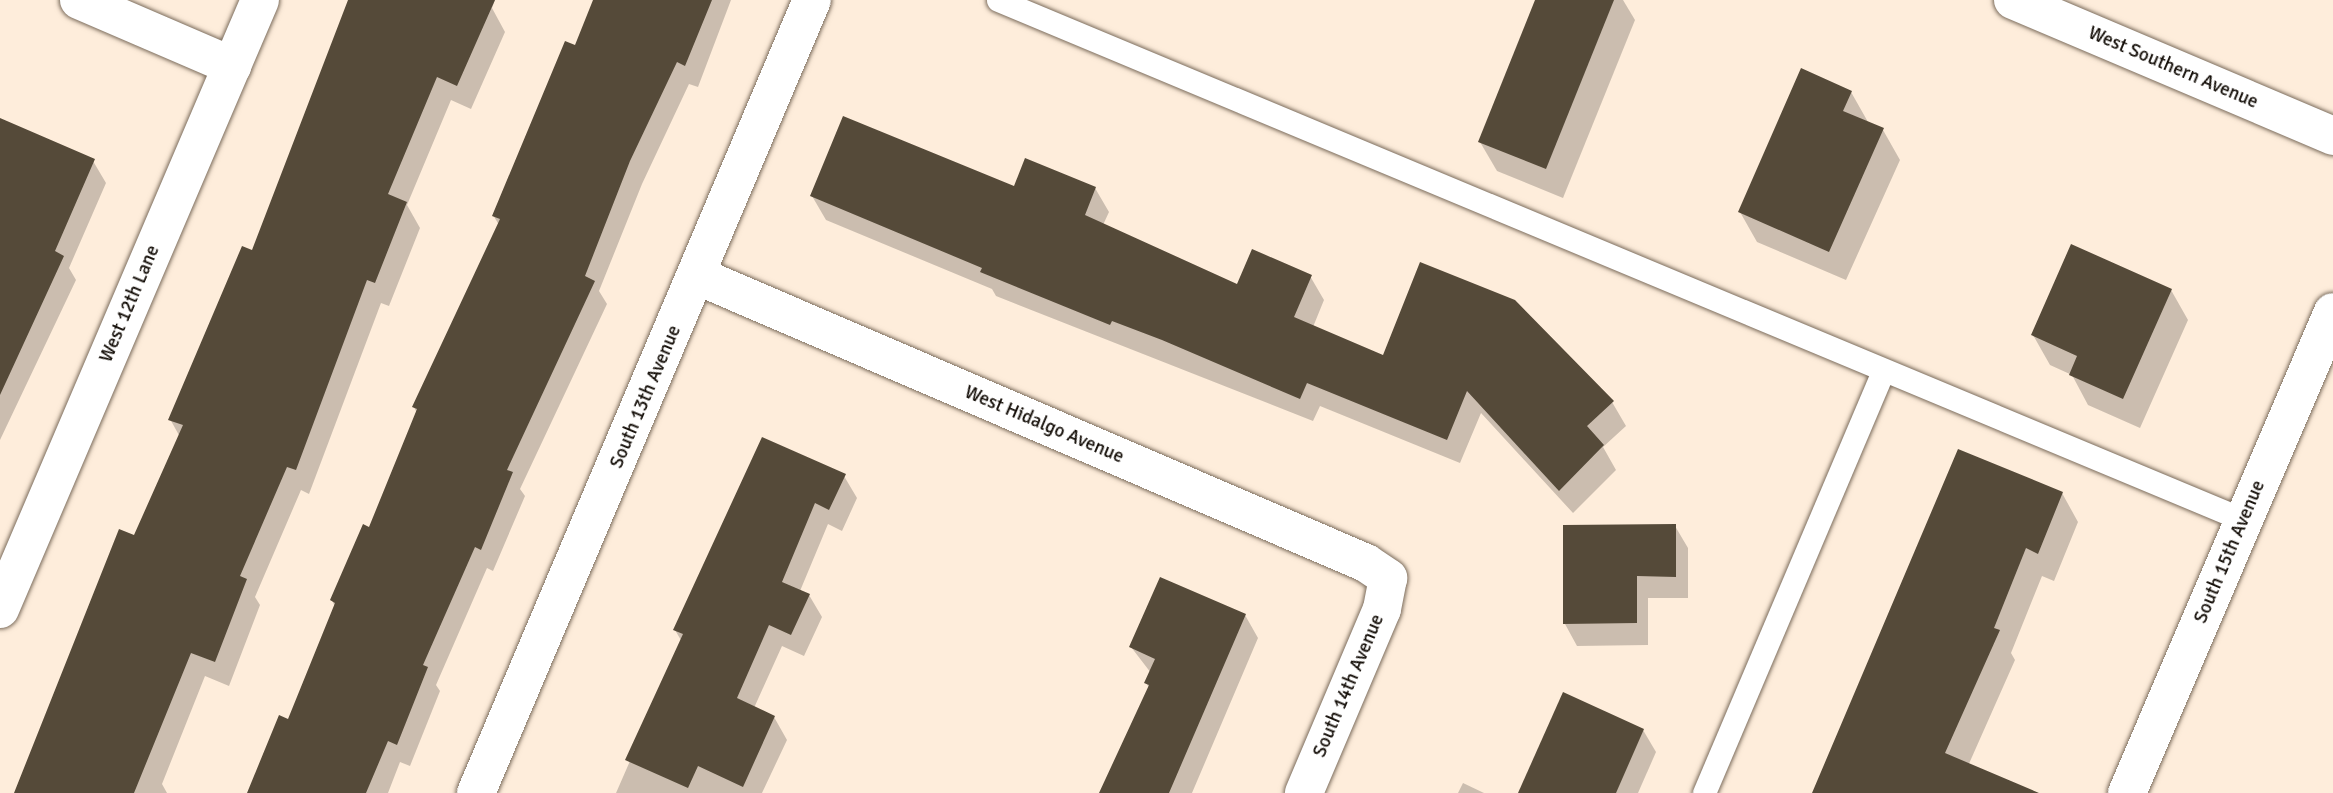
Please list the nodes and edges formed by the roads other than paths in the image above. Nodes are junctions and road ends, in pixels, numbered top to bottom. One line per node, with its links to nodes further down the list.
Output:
1 (79, 0): 6 (street)
2 (260, 0): 6 (street, West 12th Lane)
3 (812, 0): 8 (street, South 13th Avenue)
4 (998, 0): 10 (lane)
5 (2013, 0): 7 (street, West Southern Avenue)
6 (232, 66): 13 (street, West 12th Lane)
7 (2333, 136)
8 (698, 276): 12 (street, West Hidalgo Avenue); 14 (street, South 13th Avenue)
9 (2333, 312): 11 (street, South 15th Avenue)
10 (1883, 371): 11 (lane); 16 (lane)
11 (2244, 520): 17 (street, South 15th Avenue)
12 (1388, 578): 15 (street, South 14th Avenue)
13 (0, 609)
14 (476, 793)
15 (1304, 793)
16 (1704, 793)
17 (2127, 793)

